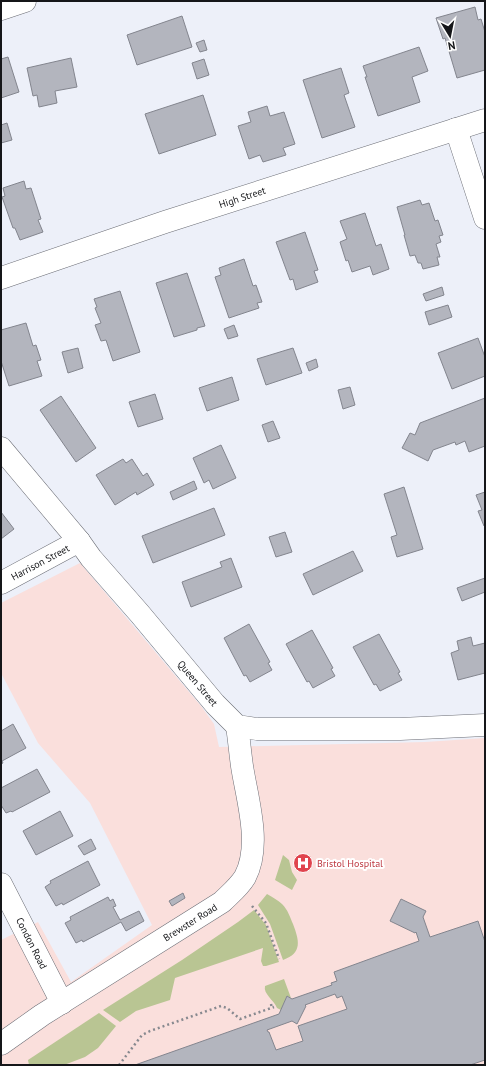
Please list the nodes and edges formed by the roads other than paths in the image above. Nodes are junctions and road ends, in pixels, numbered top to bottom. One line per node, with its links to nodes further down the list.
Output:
1 (25, 1): 2 (street)
2 (1, 9)
3 (485, 120): 4 (street, High Street)
4 (456, 129): 5 (street); 6 (street, High Street)
5 (485, 218)
6 (1, 278)
7 (1, 448): 8 (street, Queen Street)
8 (79, 541): 9 (street, Harrison Street); 11 (street, Queen Street)
9 (1, 583)
10 (485, 725): 11 (street)
11 (237, 726): 13 (street, Brewster Road)
12 (1, 884): 13 (street, Condon Road)
13 (62, 1003): 14 (street, Brewster Road)
14 (1, 1044)

